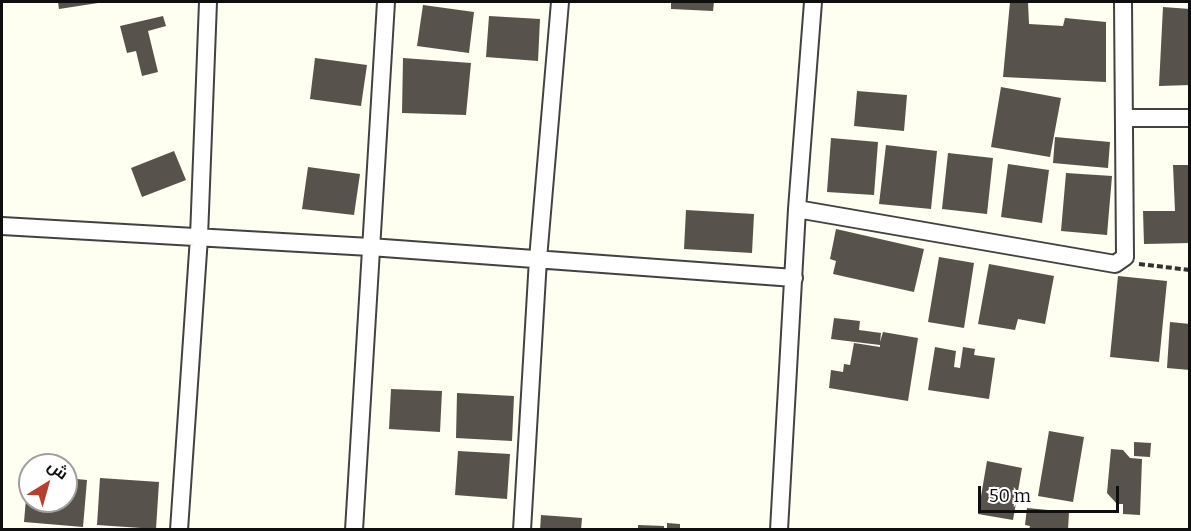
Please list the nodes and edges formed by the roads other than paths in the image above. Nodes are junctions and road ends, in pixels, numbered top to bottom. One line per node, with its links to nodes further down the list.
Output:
1 (208, 2): 10 (street)
2 (386, 2): 11 (street)
3 (560, 2): 12 (street)
4 (813, 2): 8 (street)
5 (1123, 2): 6 (street)
6 (1124, 118): 7 (street); 8 (street)
7 (1190, 118)
8 (797, 209): 13 (street)
9 (2, 226): 10 (street)
10 (199, 237): 11 (street); 14 (street)
11 (370, 247): 12 (street); 15 (street)
12 (538, 259): 13 (street); 16 (street)
13 (794, 278): 17 (street)
14 (179, 530)
15 (354, 530)
16 (522, 530)
17 (779, 530)

